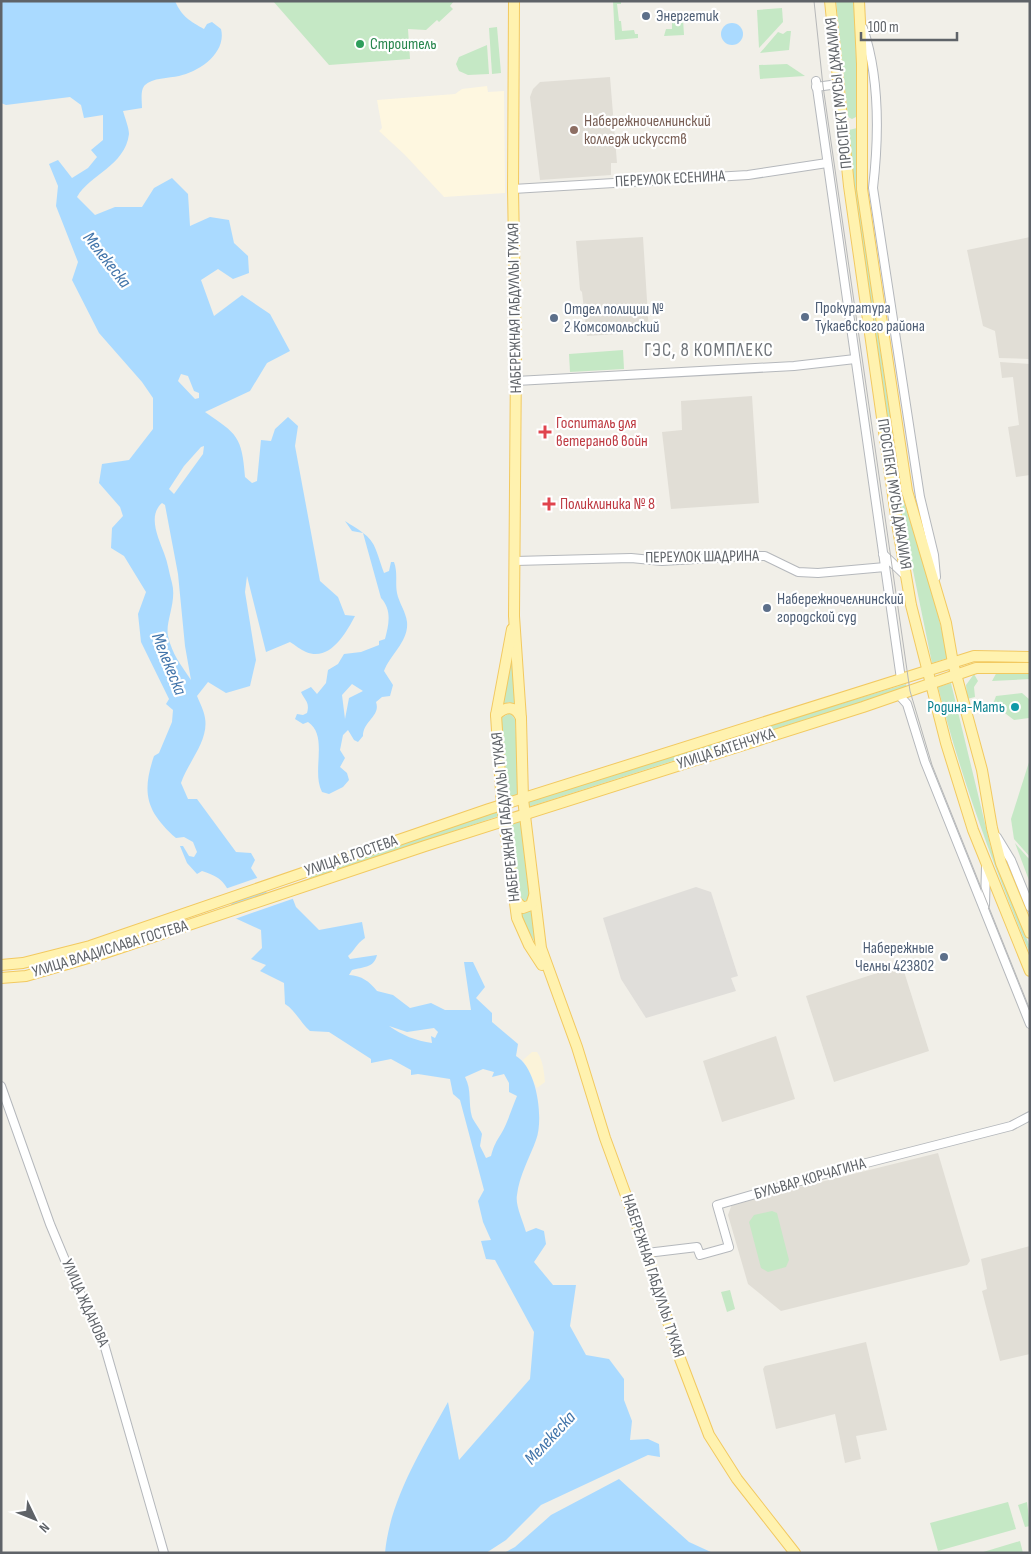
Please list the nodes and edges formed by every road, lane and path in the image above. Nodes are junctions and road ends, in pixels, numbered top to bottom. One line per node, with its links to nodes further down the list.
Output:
1 (514, 1): 9 (main road, НАБЕРЕЖНАЯ ГАБДУЛЛЫ ТУКАЯ)
2 (830, 1): 5 (main road, ПРОСПЕКТ МУСЫ ДЖАЛИЛЯ)
3 (859, 1): 4 (main road, ПРОСПЕКТ МУСЫ ДЖАЛИЛЯ)
4 (861, 22): 7 (main road, ПРОСПЕКТ МУСЫ ДЖАЛИЛЯ); 16 (street)
5 (838, 84): 6 (main road, ПРОСПЕКТ МУСЫ ДЖАЛИЛЯ); 8 (street)
6 (840, 111): 7 (main road); 15 (main road, ПРОСПЕКТ МУСЫ ДЖАЛИЛЯ)
7 (862, 113): 16 (main road, ПРОСПЕКТ МУСЫ ДЖАЛИЛЯ)
8 (827, 163): 9 (street, ПЕРЕУЛОК ЕСЕНИНА); 10 (street)
9 (513, 188): 11 (main road, НАБЕРЕЖНАЯ ГАБДУЛЛЫ ТУКАЯ)
10 (855, 359): 11 (street); 12 (street)
11 (516, 381): 13 (main road, НАБЕРЕЖНАЯ ГАБДУЛЛЫ ТУКАЯ)
12 (883, 554): 14 (street); 15 (street)
13 (515, 561): 14 (street, ПЕРЕУЛОК ШАДРИНА); 17 (main road, НАБЕРЕЖНАЯ ГАБДУЛЛЫ ТУКАЯ)
14 (885, 567): 23 (street)
15 (906, 576): 21 (main road, ПРОСПЕКТ МУСЫ ДЖАЛИЛЯ)
16 (936, 586): 19 (main road, ПРОСПЕКТ МУСЫ ДЖАЛИЛЯ)
17 (514, 616): 26 (main road, НАБЕРЕЖНАЯ ГАБДУЛЛЫ ТУКАЯ); 27 (main road, НАБЕРЕЖНАЯ ГАБДУЛЛЫ ТУКАЯ)
18 (1030, 657): 19 (main road, УЛИЦА БАТЕНЧУКА)
19 (953, 663): 21 (main road, УЛИЦА БАТЕНЧУКА); 22 (main road, ПРОСПЕКТ МУСЫ ДЖАЛИЛЯ)
20 (1030, 668): 22 (main road, УЛИЦА БАТЕНЧУКА)
21 (928, 670): 23 (main road, УЛИЦА БАТЕНЧУКА); 24 (main road, ПРОСПЕКТ МУСЫ ДЖАЛИЛЯ)
22 (956, 675): 24 (main road, УЛИЦА БАТЕНЧУКА); 35 (main road, ПРОСПЕКТ МУСЫ ДЖАЛИЛЯ)
23 (901, 679): 28 (main road, УЛИЦА БАТЕНЧУКА)
24 (931, 683): 25 (main road, УЛИЦА БАТЕНЧУКА); 37 (main road, ПРОСПЕКТ МУСЫ ДЖАЛИЛЯ)
25 (899, 694): 29 (main road, УЛИЦА БАТЕНЧУКА); 42 (street)
26 (496, 716): 27 (main road); 31 (main road, НАБЕРЕЖНАЯ ГАБДУЛЛЫ ТУКАЯ)
27 (521, 719): 30 (main road, НАБЕРЕЖНАЯ ГАБДУЛЛЫ ТУКАЯ)
28 (730, 733): 29 (main road); 30 (main road, УЛИЦА БАТЕНЧУКА)
29 (733, 747): 33 (main road, УЛИЦА БАТЕНЧУКА)
30 (523, 799): 31 (main road, УЛИЦА БАТЕНЧУКА); 33 (main road, НАБЕРЕЖНАЯ ГАБДУЛЛЫ ТУКАЯ)
31 (502, 806): 32 (main road, УЛИЦА БАТЕНЧУКА); 34 (main road, НАБЕРЕЖНАЯ ГАБДУЛЛЫ ТУКАЯ)
32 (490, 809): 40 (main road, УЛИЦА В.ГОСТЕВА)
33 (525, 814): 34 (main road, УЛИЦА БАТЕНЧУКА); 38 (main road, НАБЕРЕЖНАЯ ГАБДУЛЛЫ ТУКАЯ)
34 (504, 821): 36 (main road, УЛИЦА БАТЕНЧУКА); 39 (main road, НАБЕРЕЖНАЯ ГАБДУЛЛЫ ТУКАЯ)
35 (992, 828): 41 (street); 44 (main road, ПРОСПЕКТ МУСЫ ДЖАЛИЛЯ)
36 (425, 846): 43 (main road, УЛИЦА В.ГОСТЕВА)
37 (987, 862): 42 (street); 46 (main road, ПРОСПЕКТ МУСЫ ДЖАЛИЛЯ)
38 (534, 896): 39 (main road); 48 (main road, НАБЕРЕЖНАЯ ГАБДУЛЛЫ ТУКАЯ)
39 (512, 897): 48 (main road, НАБЕРЕЖНАЯ ГАБДУЛЛЫ ТУКАЯ)
40 (213, 902): 45 (main road, УЛИЦА ВЛАДИСЛАВА ГОСТЕВА)
41 (1030, 907)
42 (985, 911): 49 (street)
43 (217, 916): 47 (main road, УЛИЦА ВЛАДИСЛАВА ГОСТЕВА)
44 (1030, 934)
45 (1, 965)
46 (1030, 971)
47 (1, 978)
48 (552, 979): 52 (main road, НАБЕРЕЖНАЯ ГАБДУЛЛЫ ТУКАЯ)
49 (1030, 1024)
50 (1, 1086): 53 (street, УЛИЦА ЖДАНОВА)
51 (1030, 1116): 52 (street, БУЛЬВАР КОРЧАГИНА)
52 (646, 1252): 54 (main road, НАБЕРЕЖНАЯ ГАБДУЛЛЫ ТУКАЯ)
53 (164, 1553)
54 (794, 1553)

